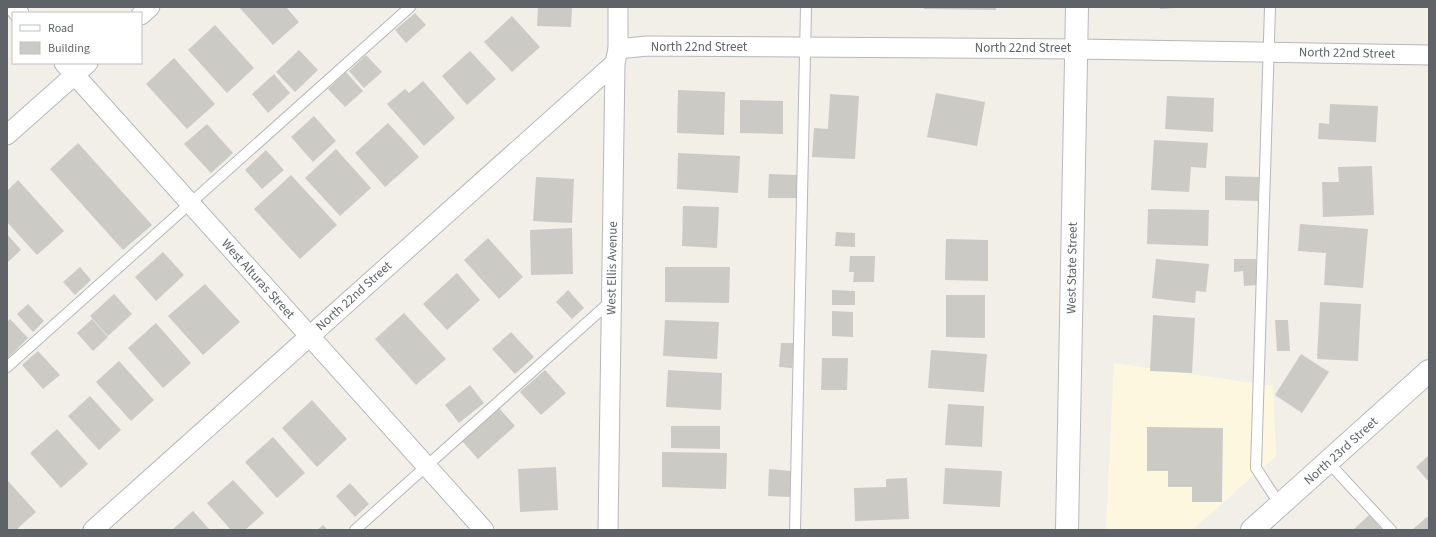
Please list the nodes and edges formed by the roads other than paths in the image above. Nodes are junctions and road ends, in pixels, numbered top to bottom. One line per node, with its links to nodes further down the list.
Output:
1 (150, 7): 7 (street)
2 (410, 7): 15 (lane)
3 (618, 7): 12 (street, West Ellis Avenue)
4 (806, 7): 8 (lane)
5 (1077, 7): 9 (main road, West State Street)
6 (1270, 7): 10 (lane)
7 (142, 14)
8 (805, 47): 9 (street, North 22nd Street); 12 (street, North 22nd Street); 27 (lane)
9 (1076, 48): 10 (street, North 22nd Street); 28 (main road, West State Street)
10 (1269, 52): 11 (street, North 22nd Street); 22 (lane)
11 (1429, 55)
12 (617, 56): 16 (street, West Ellis Avenue); 17 (street, North 22nd Street)
13 (76, 67): 14 (street); 15 (street, West Alturas Street)
14 (7, 135)
15 (190, 203): 17 (street, West Alturas Street); 18 (lane)
16 (612, 301): 21 (lane); 26 (street, West Ellis Avenue)
17 (310, 336): 21 (street, West Alturas Street); 23 (street, North 22nd Street)
18 (7, 367)
19 (1429, 371): 20 (main road, North 23rd Street)
20 (1328, 462): 22 (main road, North 23rd Street); 30 (lane)
21 (426, 466): 24 (lane); 25 (street, West Alturas Street)
22 (1280, 505): 29 (main road, North 23rd Street)
23 (93, 530)
24 (355, 530)
25 (484, 530)
26 (608, 530)
27 (794, 530)
28 (1067, 530)
29 (1252, 530)
30 (1391, 530)

